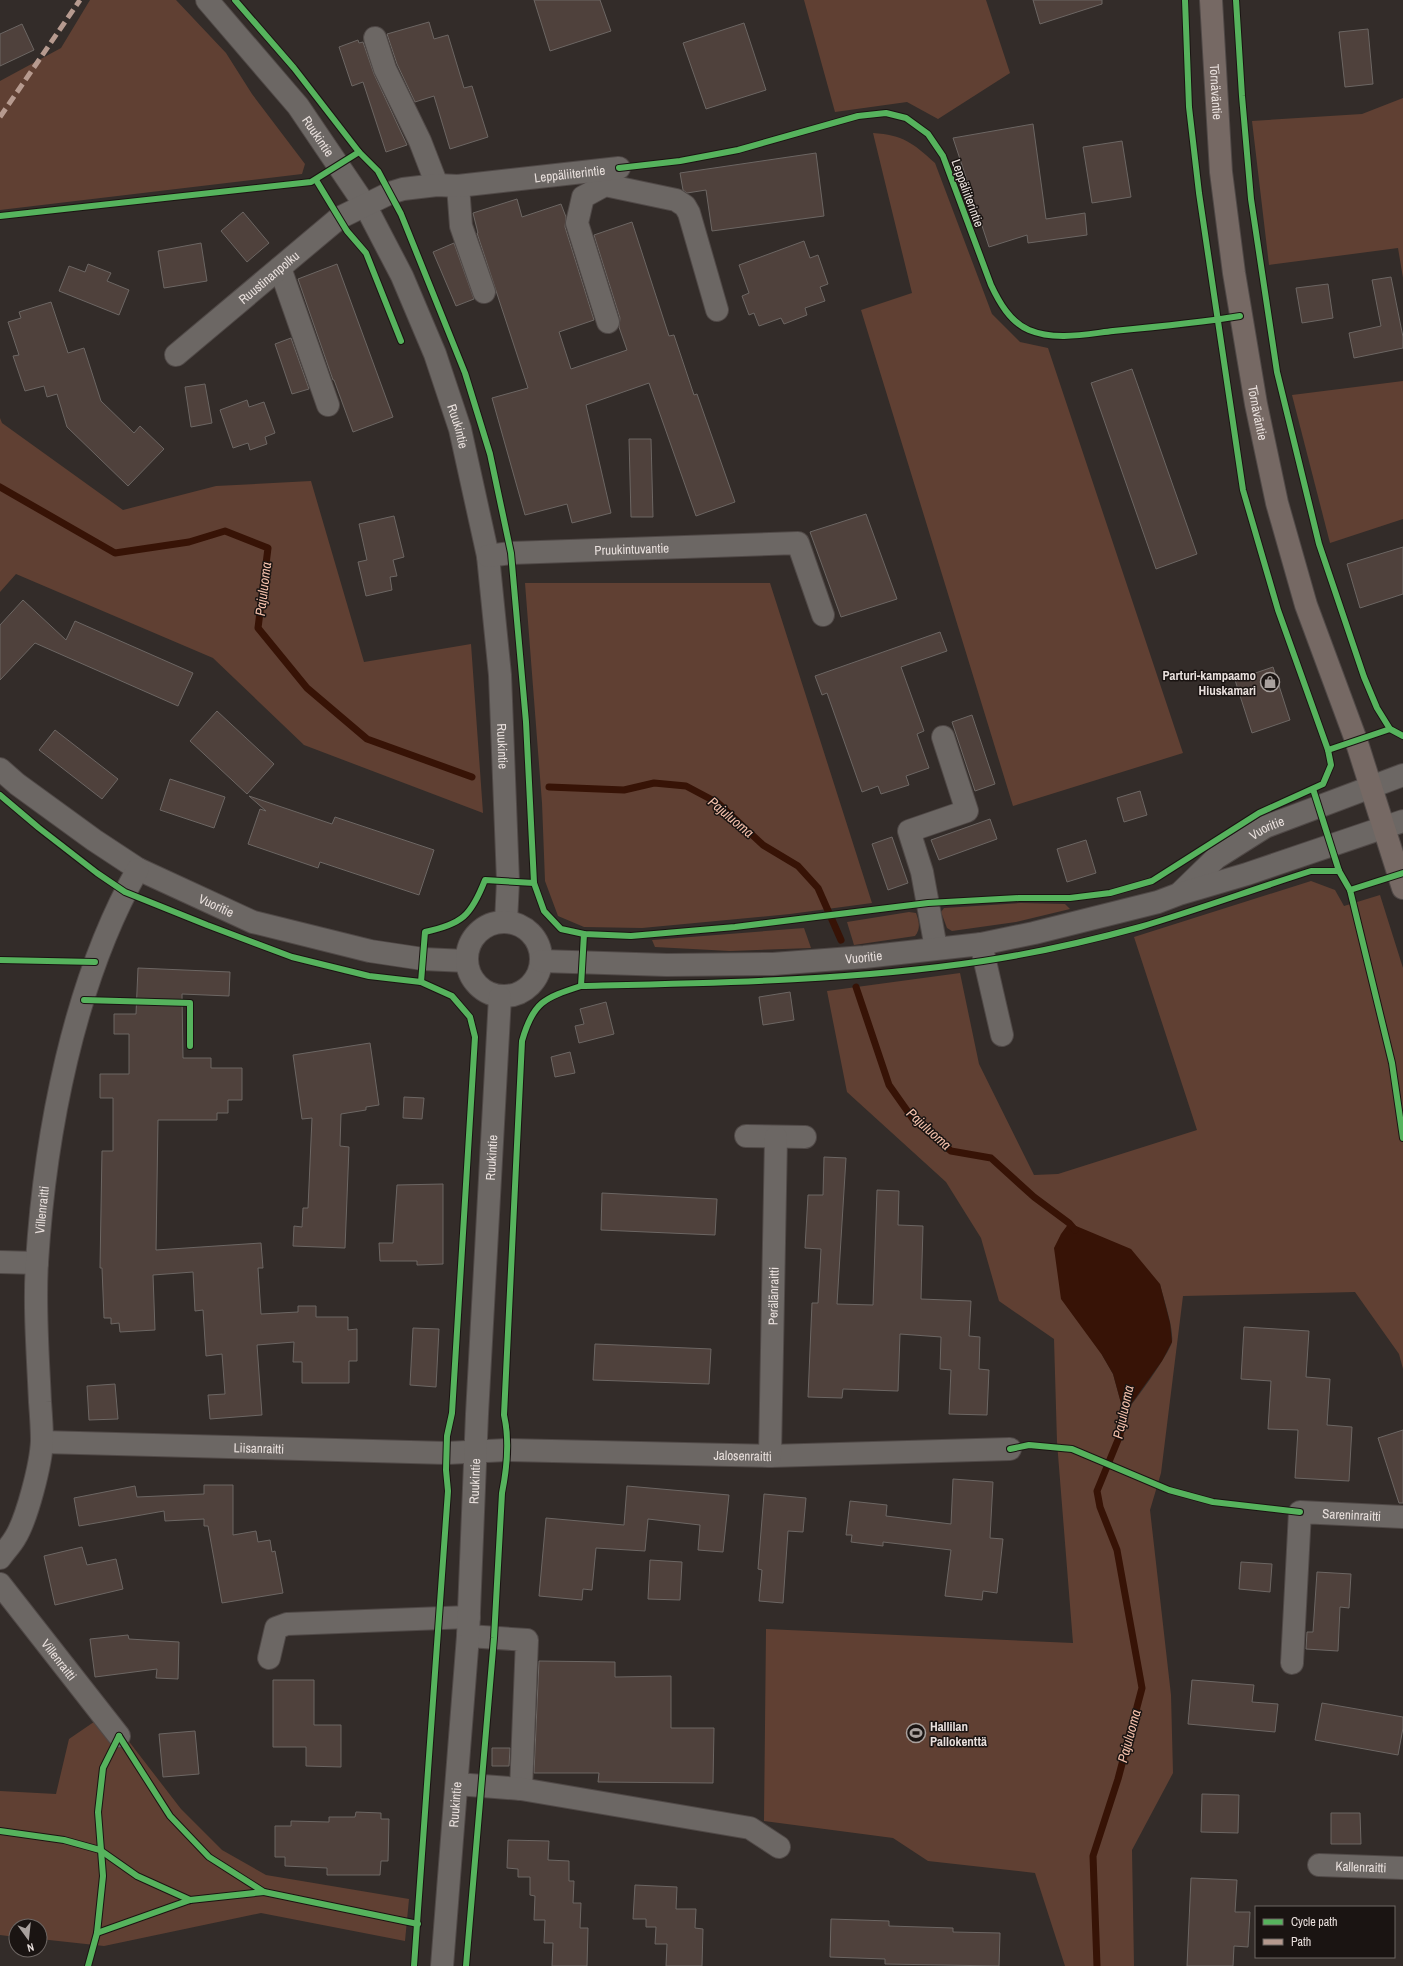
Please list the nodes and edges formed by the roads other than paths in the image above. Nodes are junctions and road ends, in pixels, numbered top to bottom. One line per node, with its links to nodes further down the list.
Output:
1 (207, 0): 7 (street, Ruukintie)
2 (1211, 0): 19 (main road, Törnäväntie)
3 (375, 38): 5 (street)
4 (610, 174): 6 (street, Leppäliiterintie); 10 (street, Leppäliiterintie); 11 (street)
5 (437, 185): 6 (street, Leppäliiterintie); 7 (street, Leppäliiterintie)
6 (458, 186): 9 (street)
7 (365, 205): 8 (street, Ruustinanpolku); 14 (street, Ruukintie)
8 (280, 268): 12 (street, Ruustinanpolku); 13 (street)
9 (484, 292)
10 (717, 310)
11 (608, 322)
12 (176, 355)
13 (328, 405)
14 (488, 556): 15 (street, Pruukintuvantie); 24 (street, Ruukintie)
15 (823, 615)
16 (943, 737): 26 (street)
17 (0, 769): 21 (street, Vuoritie)
18 (1403, 775): 19 (street, Vuoritie)
19 (1371, 787): 20 (main road, Törnäväntie); 23 (street, Vuoritie)
20 (1388, 820): 22 (main road, Törnäväntie); 23 (street, Vuoritie)
21 (138, 869): 27 (street, Vuoritie); 35 (street, Villenraitti)
22 (1403, 888)
23 (1179, 894): 25 (street, Vuoritie)
24 (506, 922): 27 (street); 28 (street)
25 (981, 944): 26 (street, Vuoritie); 30 (street)
26 (936, 948): 28 (street, Vuoritie)
27 (466, 961): 29 (street)
28 (541, 961): 29 (street)
29 (500, 997): 38 (street, Ruukintie)
30 (1002, 1035)
31 (746, 1136): 32 (street)
32 (776, 1137): 33 (street); 39 (street, Perälänraitti)
33 (805, 1137)
34 (0, 1262): 35 (street)
35 (37, 1263): 36 (street, Villenraitti)
36 (42, 1442): 38 (street, Liisanraitti); 41 (street, Villenraitti)
37 (1010, 1449): 39 (street, Jalosenraitti)
38 (476, 1451): 39 (street, Jalosenraitti); 43 (street, Ruukintie)
39 (770, 1456)
40 (1403, 1517): 45 (street, Sareninraitti)
41 (0, 1558)
42 (0, 1584): 46 (street, Villenraitti)
43 (469, 1627): 44 (street); 47 (street, Ruukintie); 48 (street)
44 (269, 1658)
45 (1292, 1663)
46 (119, 1736)
47 (457, 1784): 48 (street); 52 (street, Ruukintie)
48 (521, 1789): 49 (street)
49 (779, 1847)
50 (1319, 1865): 51 (street, Kallenraitti)
51 (1403, 1868)
52 (442, 1966)

